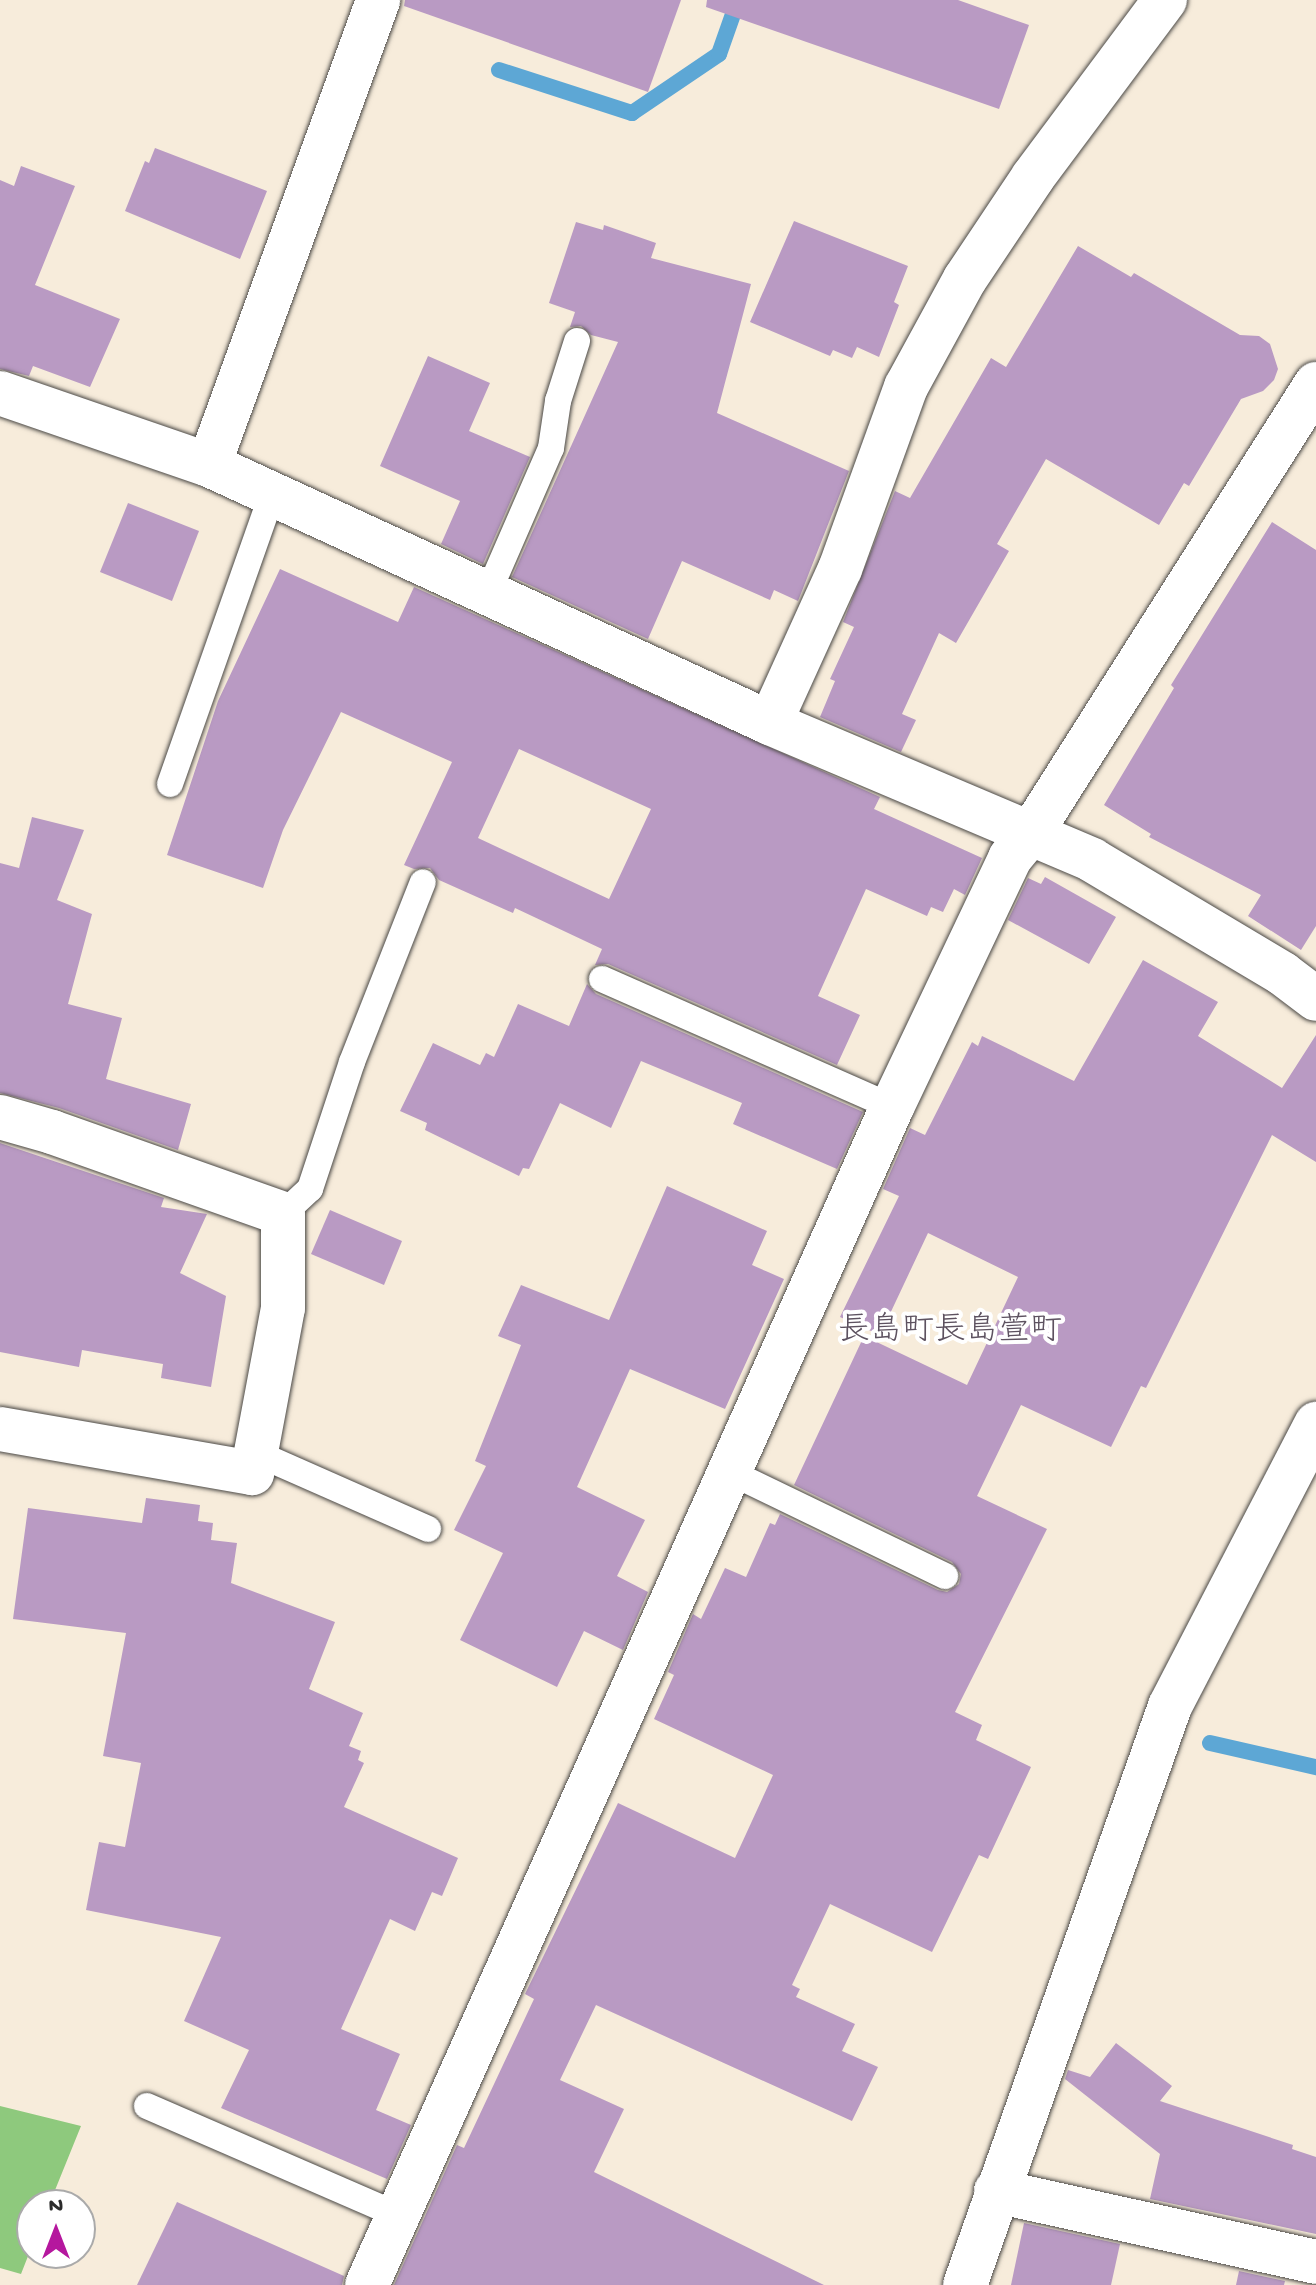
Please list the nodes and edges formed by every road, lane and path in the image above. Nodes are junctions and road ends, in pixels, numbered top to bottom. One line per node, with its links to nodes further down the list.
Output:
1 (378, 0): 6 (street)
2 (1165, 0): 9 (street)
3 (577, 341): 8 (lane)
4 (1316, 384): 11 (street)
5 (0, 393): 6 (street)
6 (209, 465): 7 (street)
7 (272, 495): 8 (street); 10 (lane)
8 (488, 593): 9 (street)
9 (770, 723): 11 (street)
10 (170, 784)
11 (1031, 833): 14 (street); 15 (street)
12 (423, 882): 17 (lane)
13 (602, 979): 15 (lane)
14 (1316, 999)
15 (892, 1107): 21 (street)
16 (0, 1117): 17 (street)
17 (283, 1214): 20 (street)
18 (1316, 1424): 25 (street)
19 (0, 1429): 20 (street)
20 (256, 1453): 22 (lane)
21 (730, 1472): 23 (lane); 26 (street)
22 (428, 1529)
23 (945, 1576)
24 (147, 2106): 26 (lane)
25 (996, 2191): 27 (street); 29 (street)
26 (398, 2215): 28 (street)
27 (1316, 2262)
28 (367, 2285)
29 (965, 2285)

